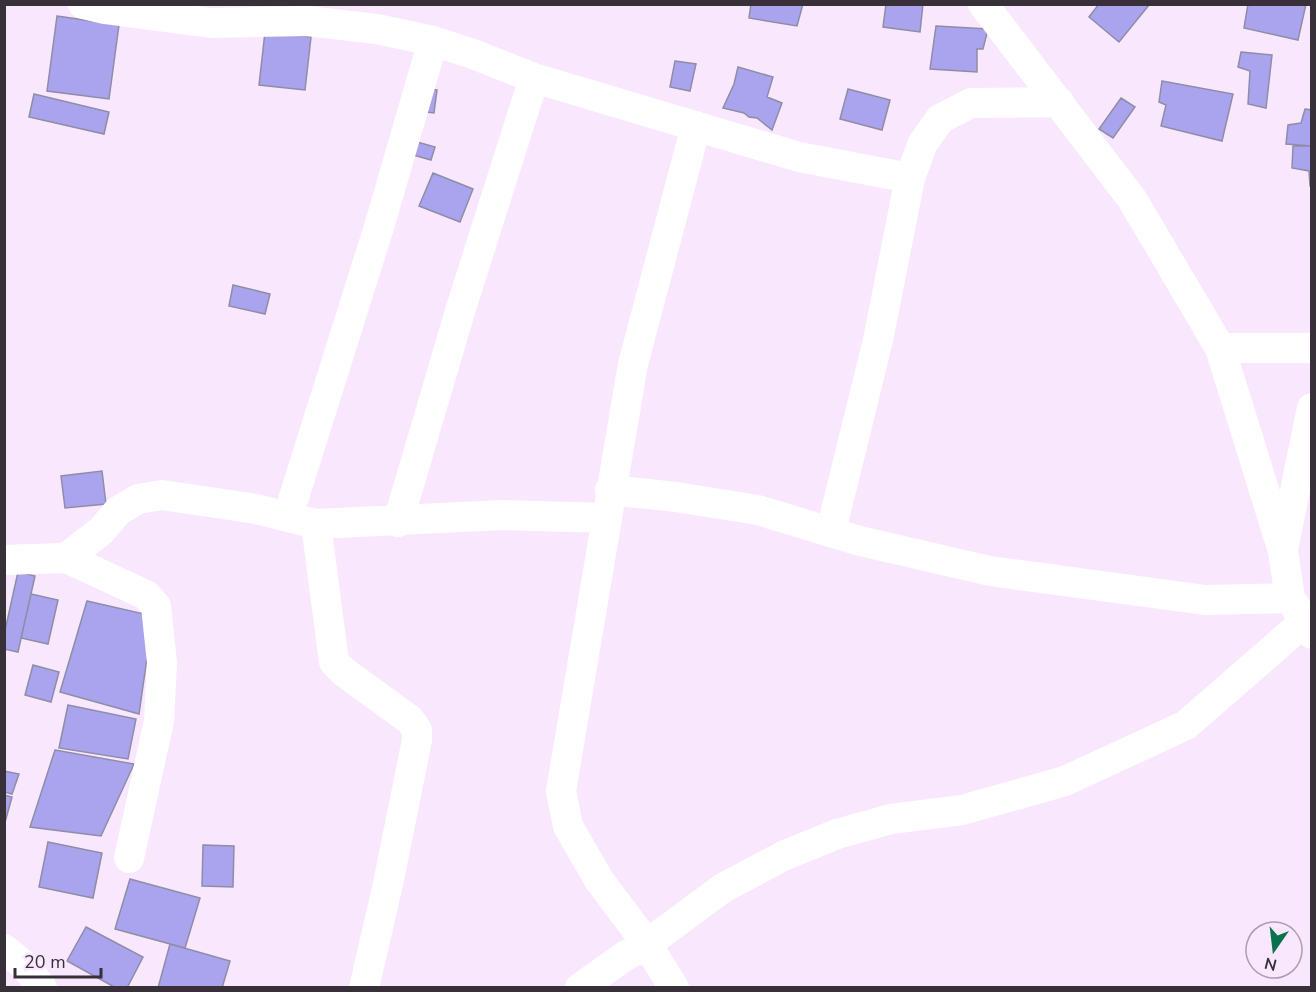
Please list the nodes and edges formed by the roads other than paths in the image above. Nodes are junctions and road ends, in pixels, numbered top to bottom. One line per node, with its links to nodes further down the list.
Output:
1 (83, 4): 3 (street)
2 (983, 4): 5 (street)
3 (433, 41): 4 (street); 12 (street)
4 (534, 78): 6 (street); 13 (street)
5 (1059, 102): 7 (street); 8 (street)
6 (696, 126): 7 (street); 11 (street)
7 (910, 178): 14 (street)
8 (1220, 348): 9 (street); 15 (street)
9 (1311, 348)
10 (1311, 408): 15 (street)
11 (608, 504): 13 (street); 14 (street); 20 (street)
12 (302, 520): 13 (street); 16 (street); 23 (street)
13 (398, 522)
14 (831, 531): 18 (street)
15 (1283, 551): 18 (street)
16 (66, 558): 17 (street); 19 (street)
17 (4, 560)
18 (1302, 618): 20 (street)
19 (129, 858)
20 (647, 944): 24 (street); 25 (street)
21 (4, 949): 22 (street)
22 (42, 987)
23 (364, 987)
24 (580, 987)
25 (674, 987)

